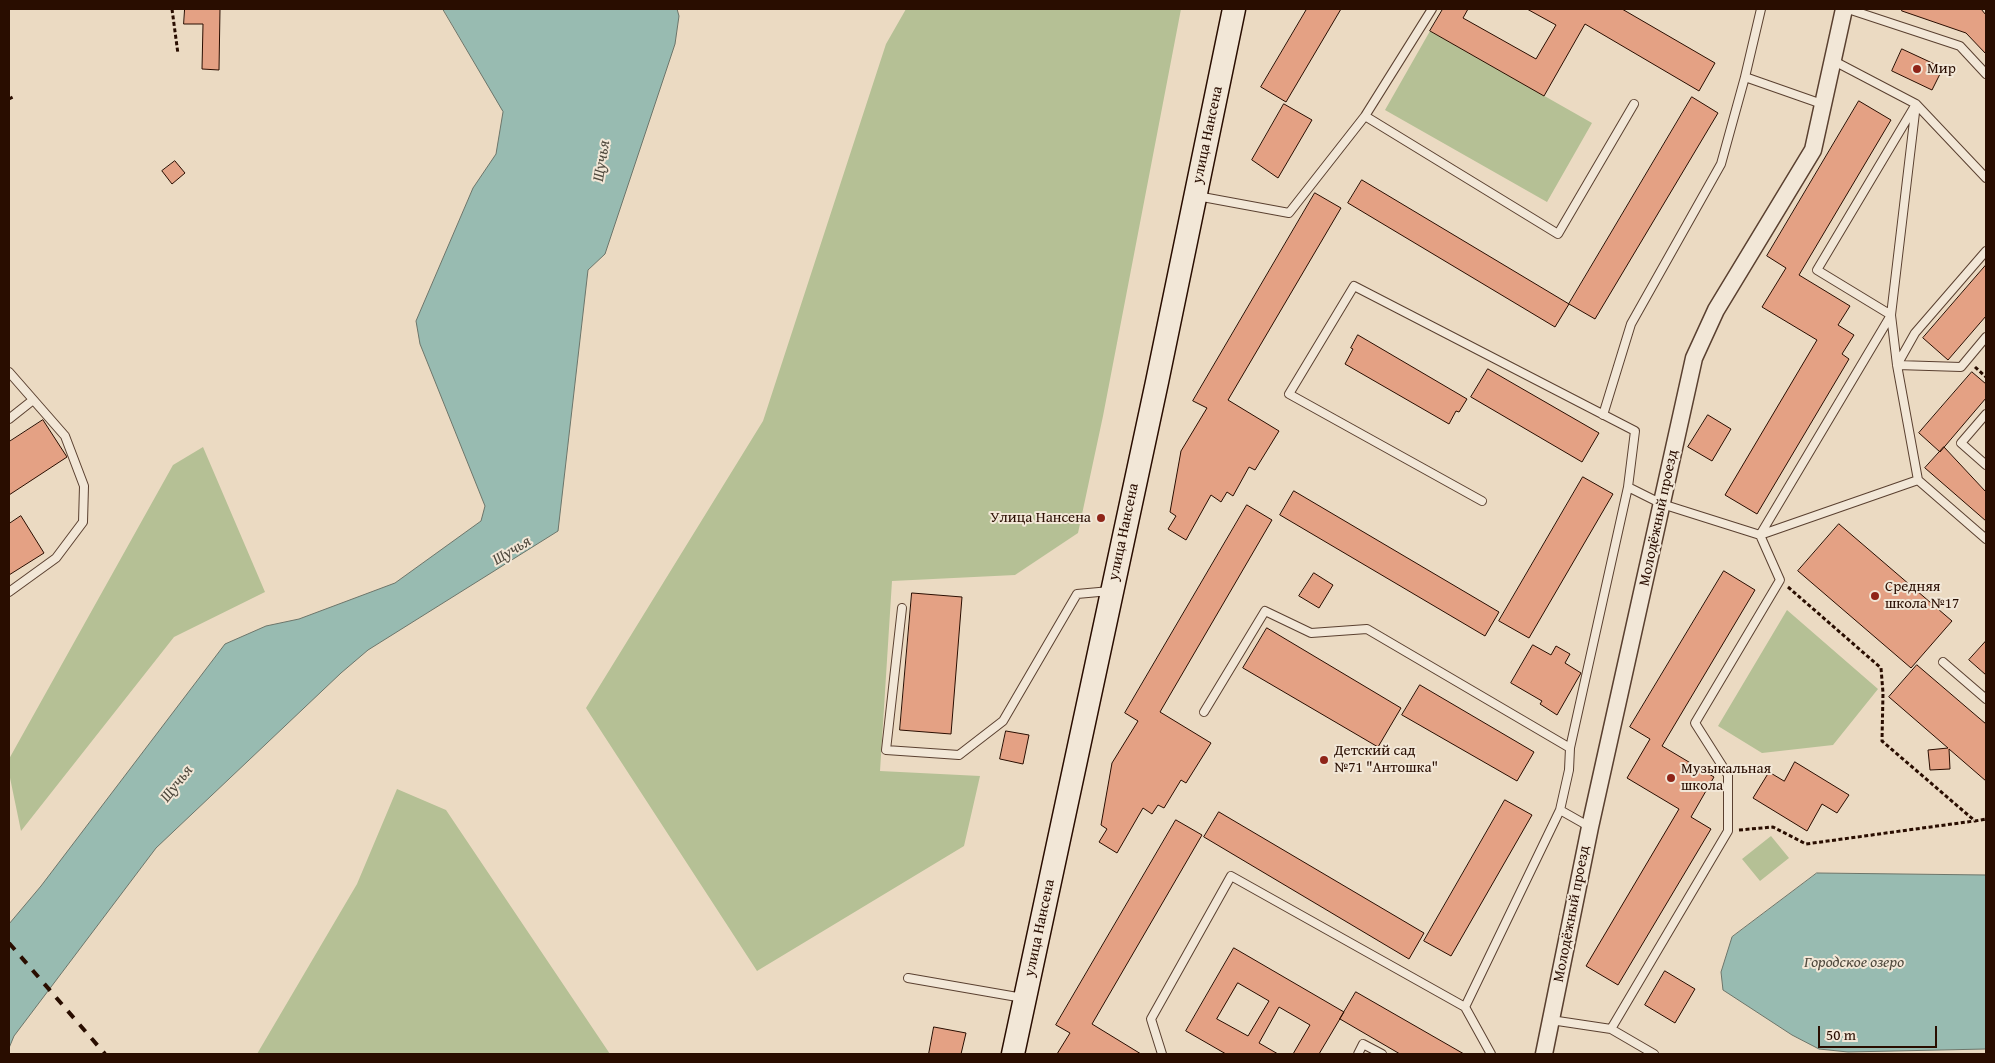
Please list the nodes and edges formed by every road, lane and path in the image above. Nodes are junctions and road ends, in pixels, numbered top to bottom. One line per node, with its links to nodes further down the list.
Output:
1 (172, 9): 7 (path)
2 (1234, 9): 16 (street, улица Нансена)
3 (1432, 9): 14 (lane)
4 (1761, 9): 10 (lane)
5 (1844, 9): 8 (street, Молодёжный проезд)
6 (1848, 9): 9 (lane)
7 (178, 54)
8 (1832, 60): 12 (street, Молодёжный проезд); 13 (lane)
9 (1986, 74)
10 (1745, 77): 12 (lane); 24 (lane)
11 (1634, 104): 14 (lane)
12 (1822, 104): 30 (street, Молодёжный проезд)
13 (1916, 104): 15 (lane); 18 (lane); 18 (lane)
14 (1365, 116): 16 (lane)
15 (1986, 177)
16 (1195, 195): 34 (street, улица Нансена)
17 (1986, 251): 20 (lane)
18 (1891, 314): 20 (lane); 31 (lane)
19 (1986, 337): 20 (lane)
20 (1897, 365): 27 (lane)
21 (9, 372): 22 (lane)
22 (33, 400): 25 (lane); 35 (lane)
23 (1986, 414): 26 (lane)
24 (1604, 415): 28 (lane); 29 (lane)
25 (9, 420)
26 (1986, 465)
27 (1918, 480): 31 (lane); 32 (lane)
28 (1628, 488): 30 (lane); 40 (lane)
29 (1482, 501)
30 (1662, 504): 31 (lane); 44 (street, Молодёжный проезд)
31 (1760, 535): 33 (lane)
32 (1986, 539)
33 (1780, 580): 43 (path); 45 (lane)
34 (1112, 591): 36 (lane); 47 (street, улица Нансена)
35 (9, 592)
36 (902, 608)
37 (1943, 662): 38 (lane)
38 (1986, 699)
39 (1204, 712): 40 (lane)
40 (1570, 748): 41 (lane)
41 (1560, 810): 44 (lane); 48 (lane)
42 (1986, 819): 43 (path)
43 (1975, 821): 45 (path)
44 (1590, 827): 49 (street, Молодёжный проезд)
45 (1728, 832): 50 (lane)
46 (908, 978): 47 (lane)
47 (1025, 998): 51 (street, улица Нансена)
48 (1465, 1007): 52 (lane); 55 (lane)
49 (1551, 1020): 50 (lane); 56 (street, Молодёжный проезд)
50 (1611, 1029): 57 (lane)
51 (1013, 1054)
52 (1162, 1054)
53 (1358, 1054): 54 (lane)
54 (1382, 1054)
55 (1491, 1054)
56 (1544, 1054)
57 (1654, 1054)

